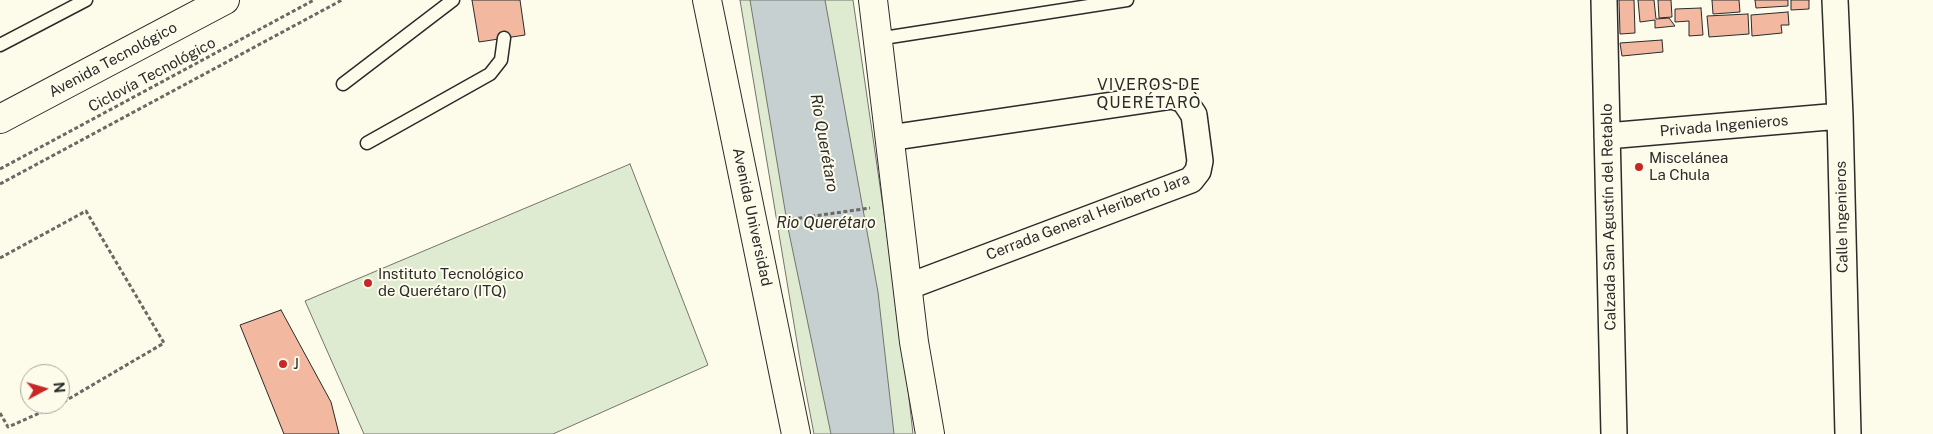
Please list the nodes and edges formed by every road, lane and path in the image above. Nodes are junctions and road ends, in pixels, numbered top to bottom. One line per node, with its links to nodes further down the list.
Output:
1 (86, 0): 13 (lane)
2 (226, 0): 16 (main road, Avenida Tecnológico)
3 (314, 0): 20 (path, Ciclovía Tecnológico)
4 (342, 0): 21 (path)
5 (453, 0): 14 (lane)
6 (707, 0): 29 (main road, Avenida Universidad)
7 (873, 0): 12 (main road)
8 (1127, 0): 12 (lane)
9 (1604, 0): 17 (street, Calzada San Agustín del Retablo)
10 (1834, 0): 15 (street, Calle Ingenieros)
11 (504, 38): 19 (lane)
12 (877, 39): 18 (main road)
13 (0, 45)
14 (343, 84)
15 (1840, 116): 17 (street, Privada Ingenieros); 32 (street, Calle Ingenieros)
16 (0, 119)
17 (1608, 136): 31 (street, Calzada San Agustín del Retablo)
18 (889, 138): 25 (main road); 25 (street, Cerrada General Heriberto Jara)
19 (367, 143)
20 (0, 169)
21 (0, 184)
22 (866, 209): 23 (path)
23 (781, 221)
24 (0, 258): 26 (path)
25 (907, 287): 30 (main road)
26 (70, 398)
27 (0, 413): 28 (path)
28 (37, 414)
29 (796, 434)
30 (930, 434)
31 (1614, 434)
32 (1848, 434)

